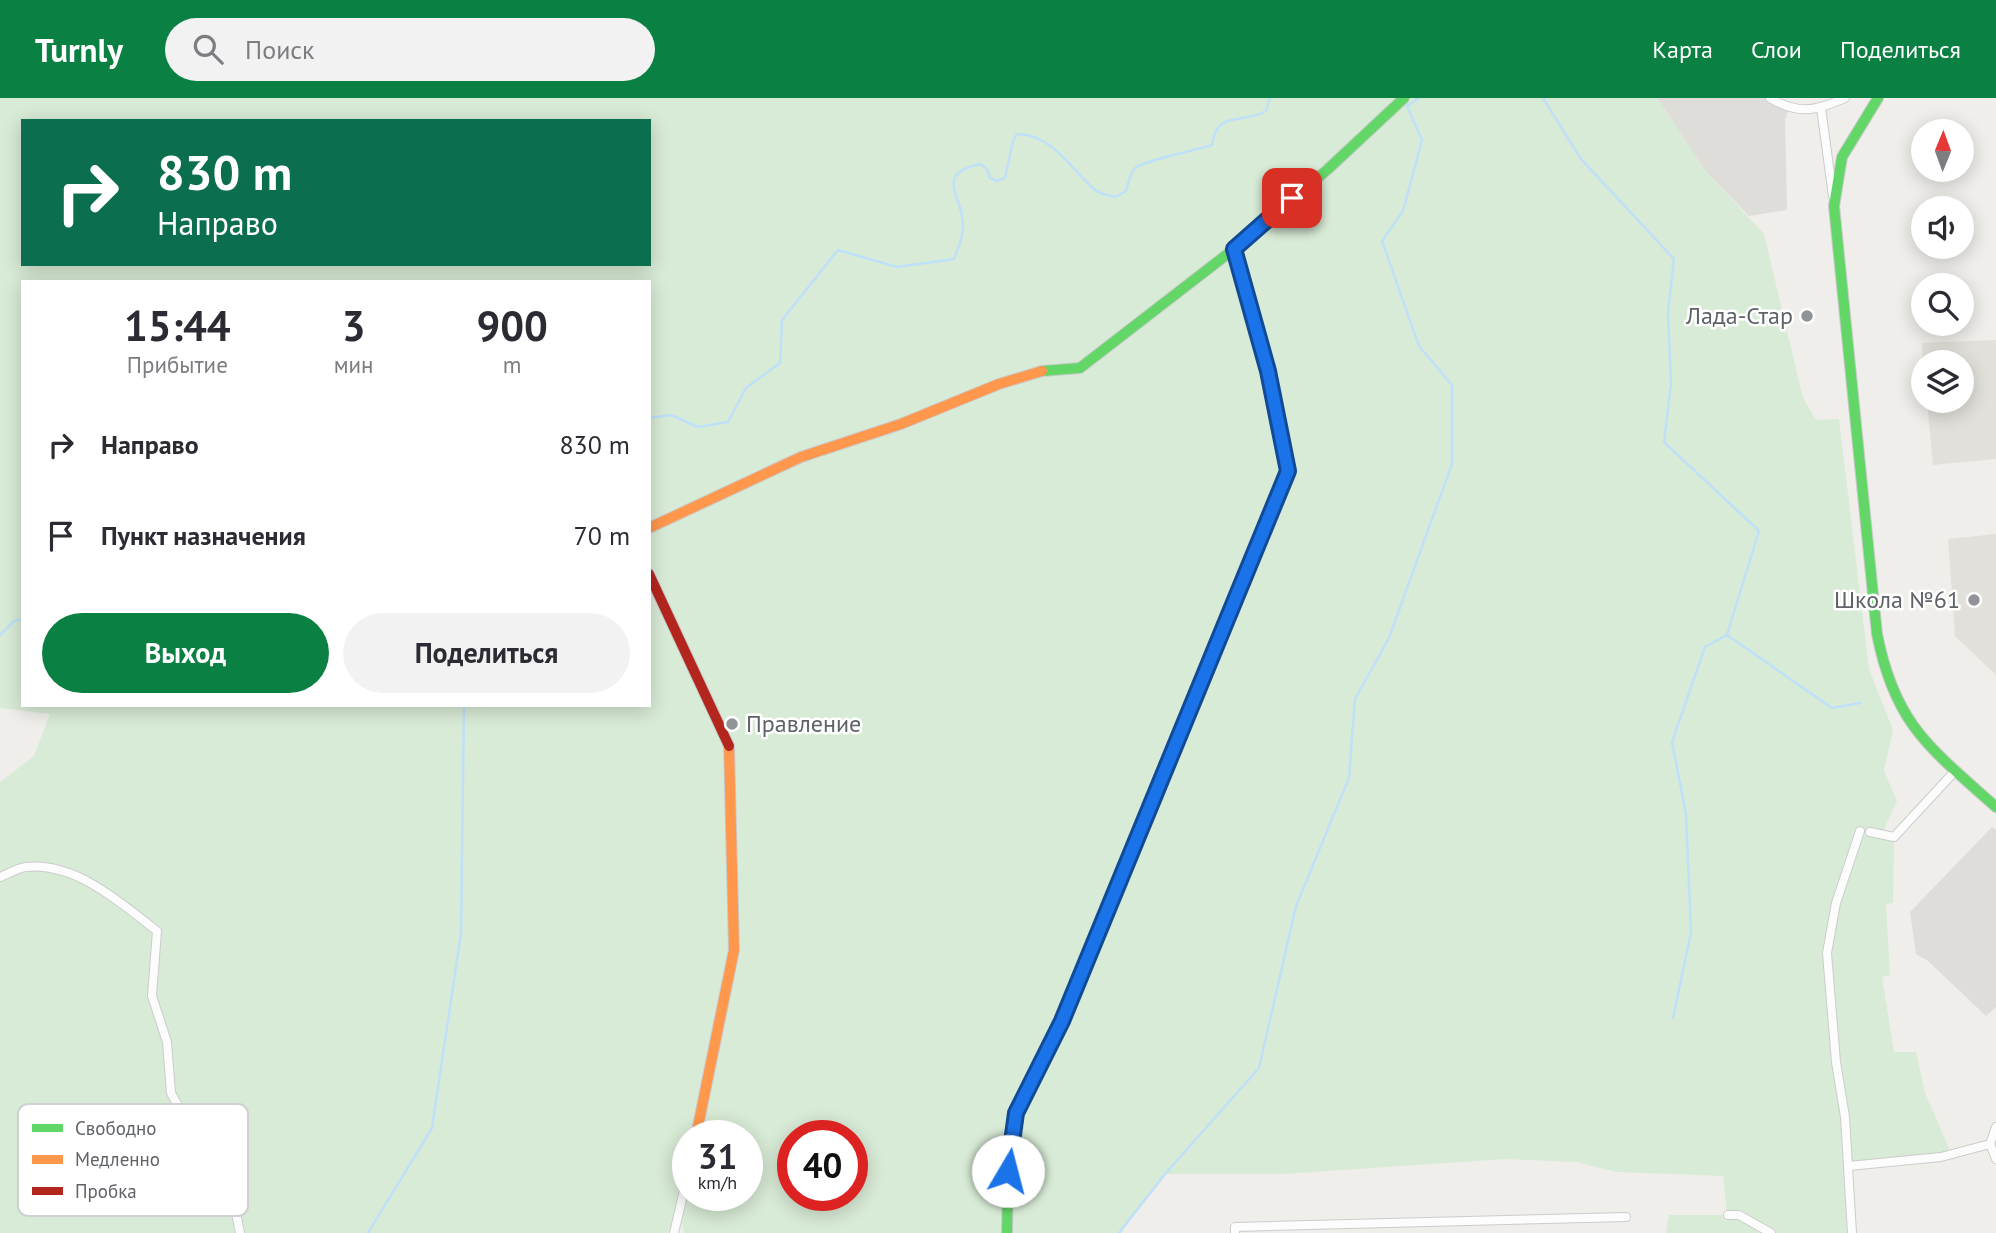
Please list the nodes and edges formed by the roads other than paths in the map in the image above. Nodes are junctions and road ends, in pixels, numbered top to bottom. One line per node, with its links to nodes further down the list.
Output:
1 (1404, 98): 7 (street)
2 (1770, 98): 5 (street)
3 (1845, 98): 5 (street)
4 (1878, 98): 6 (street)
5 (1821, 108): 6 (street)
6 (1834, 206): 10 (street)
7 (1234, 249): 8 (street); 25 (street)
8 (651, 527)
9 (651, 578): 14 (street)
10 (1956, 770): 11 (street); 18 (street)
11 (1996, 807)
12 (0, 877): 13 (street)
13 (178, 1104)
14 (699, 1120)
15 (1996, 1127): 16 (street)
16 (1990, 1144): 17 (street); 18 (street)
17 (1996, 1159)
18 (1849, 1166): 27 (street)
19 (679, 1211): 24 (street)
20 (1728, 1215): 26 (street)
21 (1626, 1217): 22 (street)
22 (1391, 1229): 23 (street)
23 (1236, 1230)
24 (674, 1233)
25 (1007, 1233)
26 (1771, 1233)
27 (1852, 1233)

